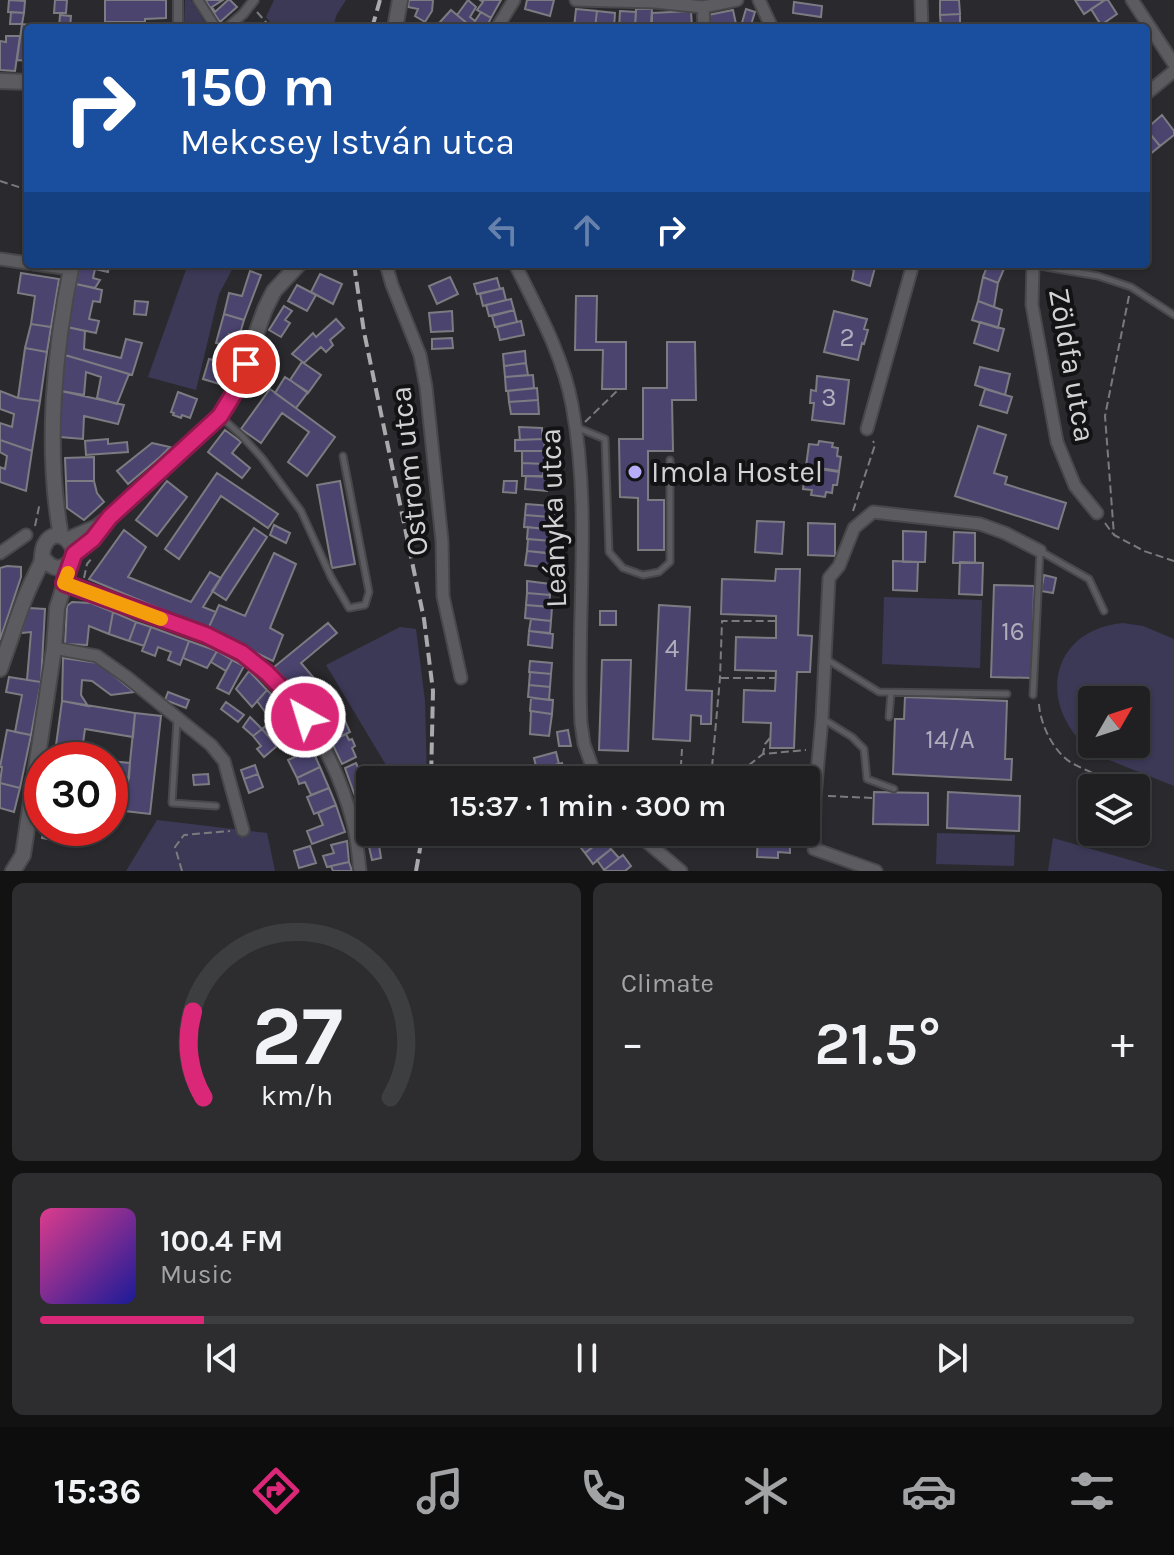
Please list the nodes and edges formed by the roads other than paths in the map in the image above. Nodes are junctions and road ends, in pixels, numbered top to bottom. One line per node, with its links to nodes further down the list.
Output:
1 (178, 0): 12 (street)
2 (198, 0): 13 (street)
3 (400, 0): 15 (street)
4 (514, 0): 16 (street)
5 (576, 0): 11 (street)
6 (737, 0): 11 (street)
7 (759, 0): 18 (street)
8 (921, 0): 19 (street)
9 (1132, 0): 20 (street)
10 (252, 2): 14 (street)
11 (703, 7): 17 (street)
12 (178, 24)
13 (213, 24)
14 (232, 24)
15 (396, 24)
16 (499, 24)
17 (704, 24)
18 (770, 24)
19 (922, 24)
20 (1148, 24)
21 (1150, 27): 22 (street)
22 (1174, 64)
23 (1174, 71): 26 (street)
24 (0, 81): 25 (street)
25 (24, 82)
26 (1150, 91)
27 (0, 259): 28 (street)
28 (24, 263)
29 (71, 268): 44 (street)
30 (295, 268): 37 (street)
31 (387, 268): 53 (street, Ostrom utca)
32 (517, 268): 38 (street, Leányka utca)
33 (912, 268): 39 (street)
34 (1033, 268): 42 (street, Zöldfa utca)
35 (1055, 268): 36 (lane)
36 (1174, 315)
37 (220, 416): 40 (lane); 44 (street)
38 (575, 426): 41 (lane); 60 (street, Leányka utca)
39 (867, 429)
40 (343, 456)
41 (670, 460)
42 (1097, 513)
43 (26, 535): 46 (street)
44 (69, 547): 47 (street); 47 (street); 48 (street)
45 (1040, 551): 49 (lane); 51 (street); 56 (lane)
46 (0, 553)
47 (43, 558): 52 (street)
48 (64, 583): 50 (street); 68 (street)
49 (1104, 611)
50 (54, 648): 59 (street); 65 (street)
51 (825, 658): 54 (lane); 58 (street)
52 (0, 669)
53 (461, 678)
54 (891, 693): 55 (lane); 57 (lane)
55 (1007, 694)
56 (1033, 695)
57 (889, 717)
58 (822, 718): 61 (lane); 70 (street)
59 (177, 720): 62 (lane); 63 (street)
60 (592, 766)
61 (894, 789)
62 (216, 806)
63 (243, 830)
64 (652, 846): 69 (street)
65 (23, 855): 66 (street); 67 (street)
66 (13, 871)
67 (21, 871)
68 (360, 871)
69 (681, 871)
70 (876, 871)

